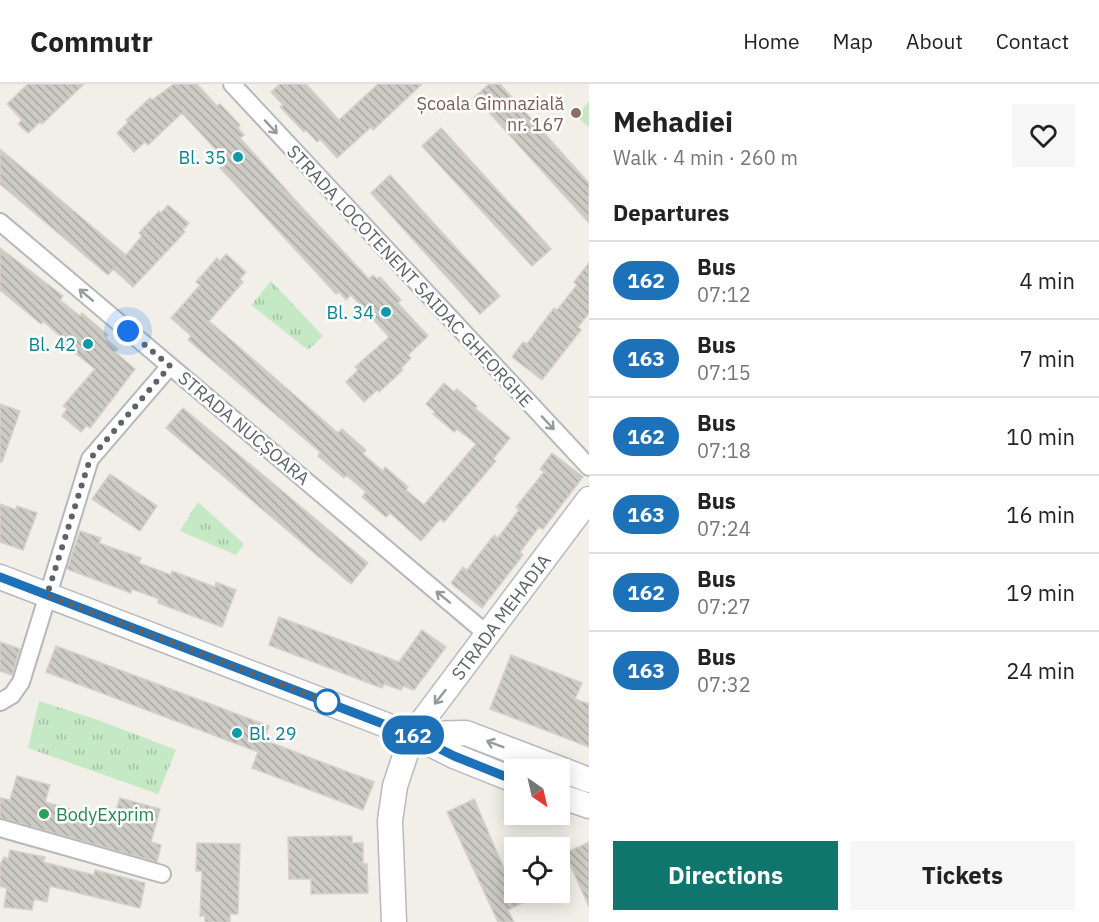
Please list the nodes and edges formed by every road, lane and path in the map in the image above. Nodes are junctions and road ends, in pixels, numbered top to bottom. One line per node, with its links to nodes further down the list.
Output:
1 (232, 84): 4 (street, STRADA LOCOTENENT SAIDAC GHEORGHE, one-way to 4)
2 (0, 222): 3 (street, STRADA NUCȘOARA, one-way to 2)
3 (170, 366): 7 (street); 8 (street, STRADA NUCȘOARA, one-way to 3)
4 (589, 467)
5 (589, 500): 8 (street, STRADA MEHADIA)
6 (0, 577): 7 (street)
7 (47, 595): 9 (street); 10 (street)
8 (488, 635): 10 (street, STRADA MEHADIA, one-way to 10)
9 (0, 702)
10 (412, 735): 11 (street); 12 (street, one-way to 10); 17 (street, STRADA MEHADIA)
11 (504, 776)
12 (589, 780)
13 (570, 799): 14 (street)
14 (589, 806)
15 (0, 828): 16 (street)
16 (162, 874)
17 (394, 922)

